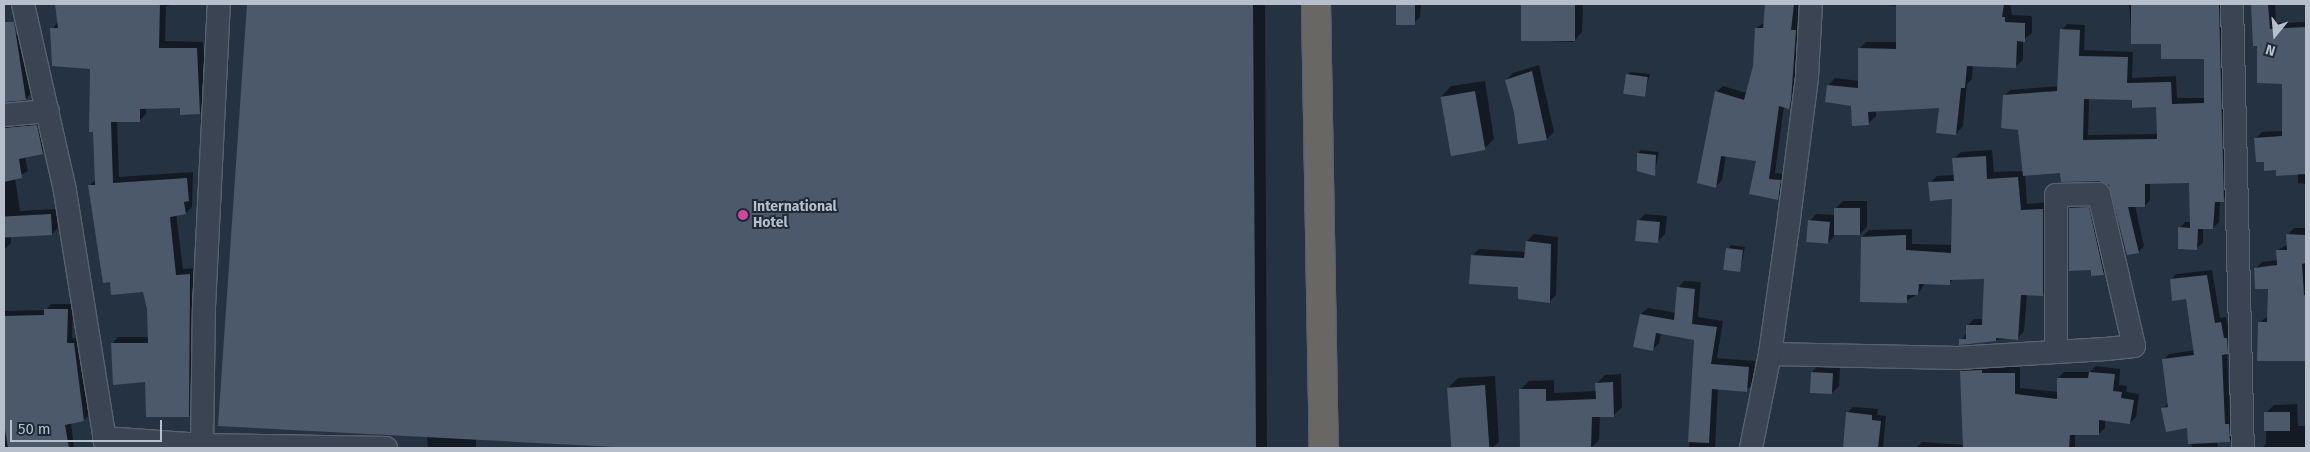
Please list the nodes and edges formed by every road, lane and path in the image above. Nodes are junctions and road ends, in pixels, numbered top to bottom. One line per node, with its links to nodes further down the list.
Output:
1 (23, 4): 6 (street)
2 (219, 4): 11 (street)
3 (1316, 4): 13 (highway)
4 (1812, 4): 9 (street)
5 (2232, 4): 15 (street)
6 (48, 111): 7 (street); 10 (street)
7 (4, 115)
8 (2056, 352): 8 (street); 9 (street)
9 (1770, 354): 14 (street)
10 (105, 443): 11 (street)
11 (202, 445): 12 (street)
12 (386, 448)
13 (1324, 448)
14 (1751, 448)
15 (2243, 448)

